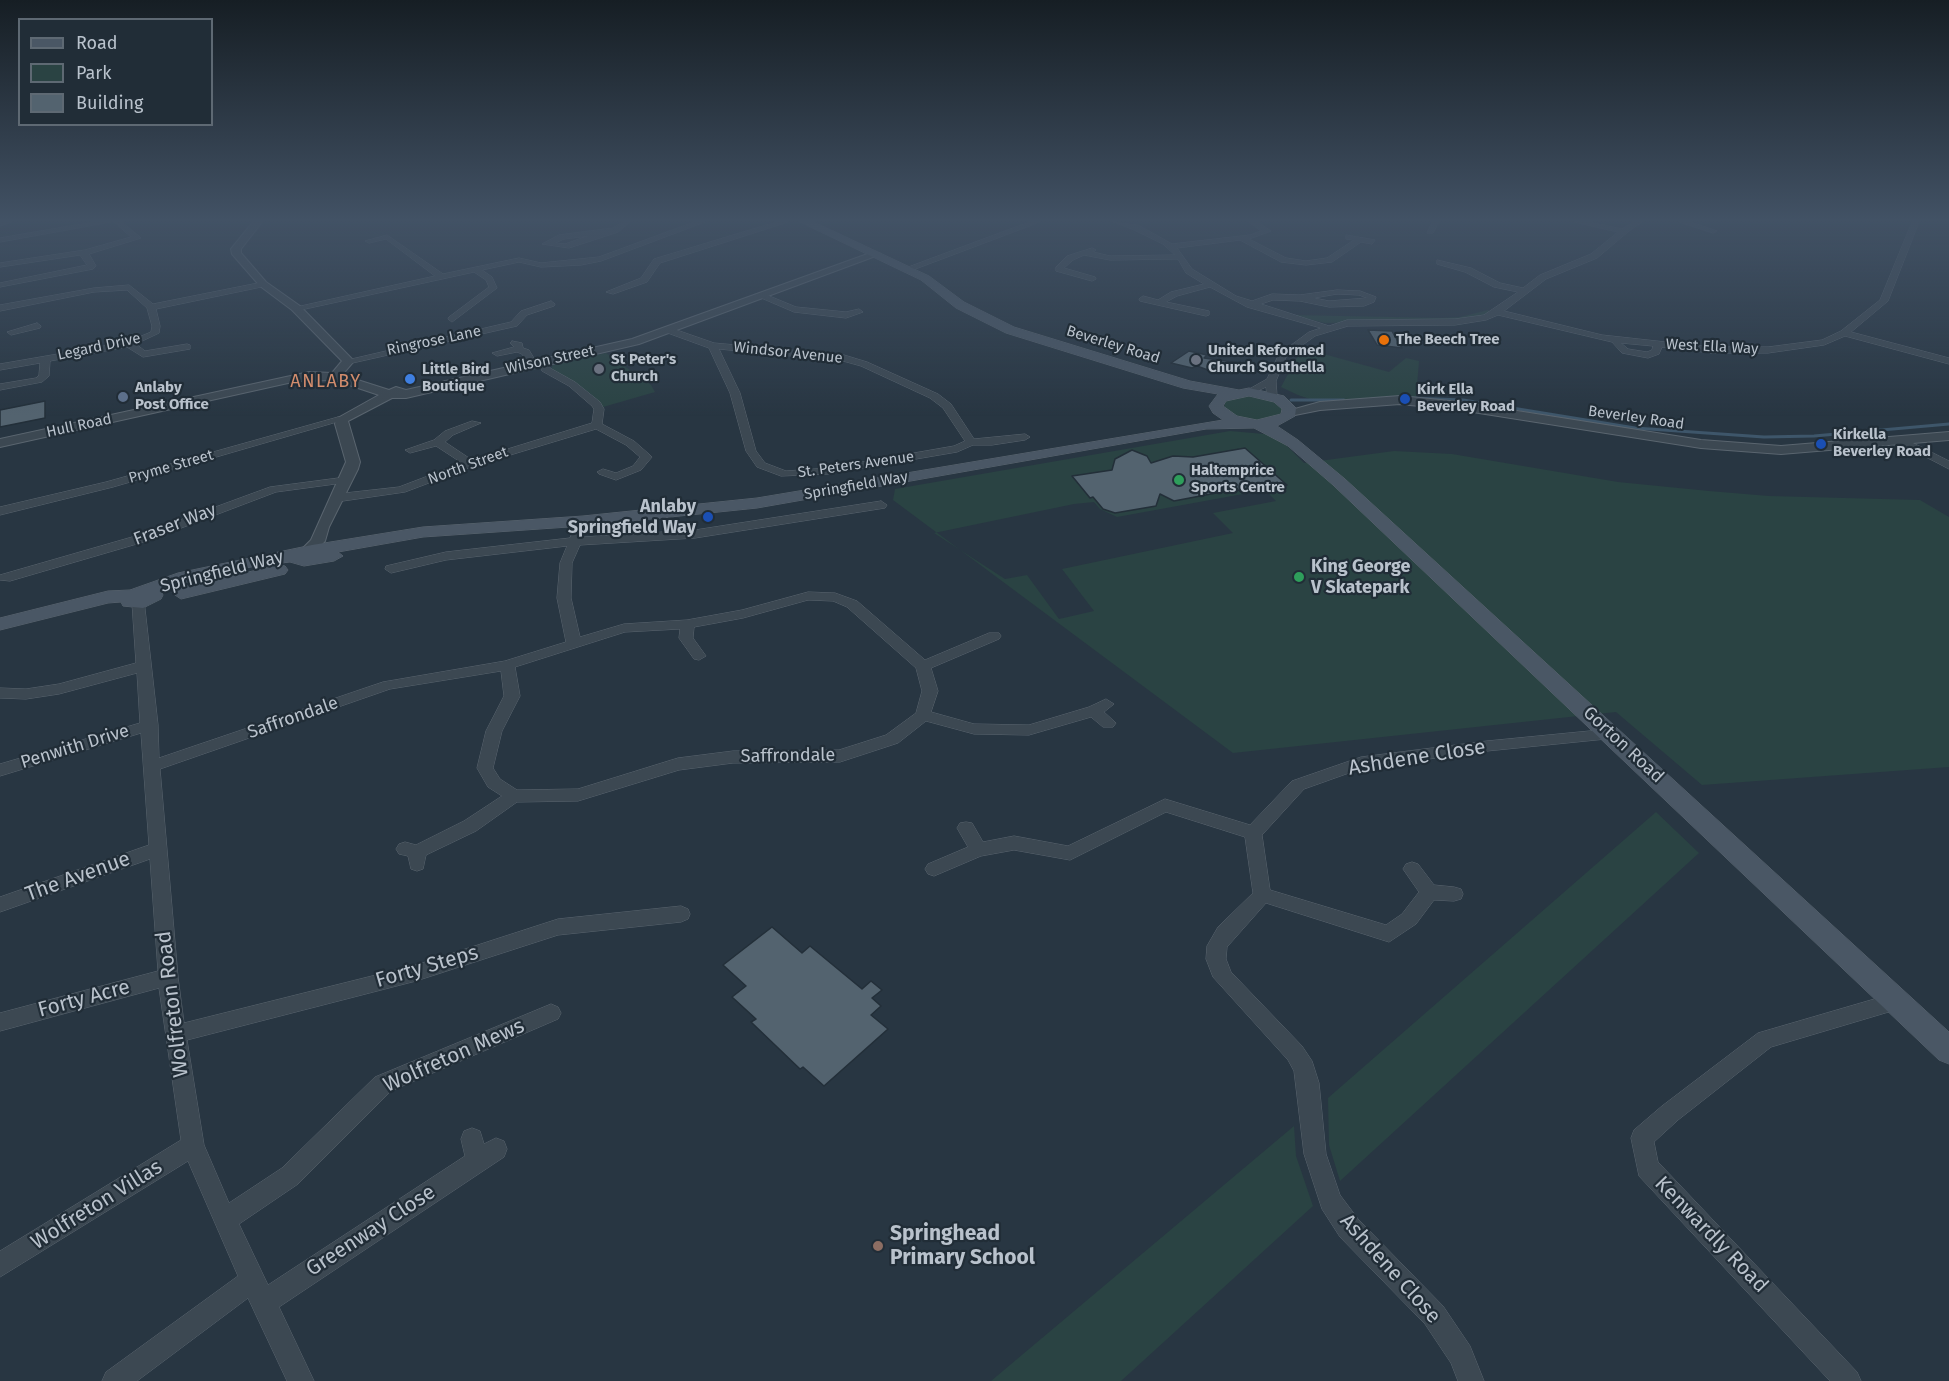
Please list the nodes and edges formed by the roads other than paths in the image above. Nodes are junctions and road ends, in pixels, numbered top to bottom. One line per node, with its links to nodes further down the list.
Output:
1 (251, 286): 22 (street)
2 (266, 286): 24 (street)
3 (394, 286): 24 (street)
4 (492, 286): 28 (street)
5 (625, 286): 14 (street)
6 (786, 286): 15 (street, Wilson Street)
7 (936, 286): 48 (main road, Beverley Road)
8 (1203, 286): 18 (street)
9 (1212, 286): 20 (street)
10 (1504, 286): 13 (street)
11 (1530, 286): 13 (street)
12 (1890, 286): 34 (street, West Ella Way)
13 (1524, 291): 26 (street)
14 (609, 292)
15 (762, 295): 25 (street); 32 (street, Wilson Street)
16 (1300, 298): 16 (street); 20 (street)
17 (1143, 299): 18 (street)
18 (1158, 303): 27 (street)
19 (551, 304): 45 (street, Ringrose Lane)
20 (1250, 304): 31 (street)
21 (11, 306): 22 (street, Legard Drive); 23 (street, Legard Drive); 30 (street)
22 (151, 307): 36 (street, Legard Drive)
23 (0, 308)
24 (296, 308): 45 (street)
25 (861, 312)
26 (1497, 312): 31 (street); 34 (street, West Ella Way)
27 (1206, 313)
28 (453, 316)
29 (37, 326): 30 (street)
30 (23, 327): 33 (street)
31 (1326, 327): 47 (street)
32 (668, 330): 38 (street, Windsor Avenue); 43 (street, Wilson Street)
33 (11, 332)
34 (1844, 333): 42 (street)
35 (528, 340): 37 (street)
36 (129, 344): 39 (street); 41 (street, Legard Drive)
37 (513, 346): 40 (street); 43 (street)
38 (713, 346): 64 (street, Windsor Avenue); 64 (street, St. Peters Avenue)
39 (187, 347)
40 (497, 353)
41 (45, 359): 44 (street, Legard Drive); 49 (street)
42 (1949, 360)
43 (538, 364): 50 (street, Wilson Street); 58 (street)
44 (0, 367)
45 (342, 369): 46 (street, Wilson Street); 50 (street, Wilson Street)
46 (299, 378): 65 (street, Hull Road)
47 (1271, 381): 51 (street); 54 (street)
48 (1188, 386): 52 (main road, Beverley Road); 53 (main road, Beverley Road)
49 (0, 387)
50 (395, 391): 55 (street, Wilson Street)
51 (1249, 392): 52 (main road); 54 (main road)
52 (1234, 393): 53 (main road)
53 (1217, 406): 57 (main road, Beverley Road); 59 (main road)
54 (1282, 408): 57 (main road, Springfield Way); 62 (street, Beverley Road); 66 (main road, Gorton Road)
55 (342, 419): 71 (street); 74 (street, Pryme Street)
56 (476, 423): 63 (street)
57 (1250, 423): 59 (main road, Springfield Way); 66 (main road, Gorton Road)
58 (597, 425): 68 (street, North Street); 70 (street)
59 (1206, 425): 75 (main road, Springfield Way)
60 (1949, 435): 62 (street, Beverley Road)
61 (1025, 437): 64 (street)
62 (1903, 441): 69 (street)
63 (438, 442): 67 (street); 68 (street)
64 (971, 442)
65 (0, 443)
66 (1293, 443): 94 (main road, Gorton Road)
67 (410, 450)
68 (470, 464): 72 (street, North Street)
69 (1949, 466)
70 (603, 472)
71 (346, 480): 72 (street); 79 (street, Fraser Way)
72 (336, 498): 77 (street)
73 (871, 503): 76 (street, Springfield Way)
74 (0, 511)
75 (583, 521): 76 (street); 77 (main road, Springfield Way)
76 (576, 542): 78 (street, Springfield Way); 85 (street)
77 (308, 555): 80 (main road, Springfield Way)
78 (391, 569)
79 (5, 578)
80 (141, 598): 81 (main road, Springfield Way); 84 (main road, Springfield Way); 88 (street, Wolfreton Road)
81 (0, 624)
82 (687, 624): 85 (street, Saffrondale); 86 (street); 89 (street, Saffrondale)
83 (997, 635): 89 (street)
84 (0, 638)
85 (574, 644): 87 (street, Saffrondale)
86 (699, 656)
87 (507, 664): 95 (street, Saffrondale); 97 (street)
88 (144, 666): 90 (street); 93 (street, Wolfreton Road)
89 (923, 666): 91 (street)
90 (0, 693)
91 (923, 715): 92 (street); 97 (street, Saffrondale)
92 (1108, 723)
93 (150, 725): 95 (street, Wolfreton Road); 96 (street, Penwith Drive)
94 (1610, 734): 99 (street, Ashdene Close); 111 (main road, Gorton Road)
95 (152, 766): 100 (street, Wolfreton Road)
96 (0, 770)
97 (514, 796): 102 (street)
98 (966, 828): 101 (street)
99 (1253, 833): 101 (street); 107 (street)
100 (157, 849): 108 (street, The Avenue); 110 (street, Wolfreton Road)
101 (978, 850): 103 (street)
102 (413, 855)
103 (934, 869)
104 (1412, 869): 105 (street)
105 (1430, 892): 106 (street); 107 (street)
106 (1454, 894)
107 (1262, 895): 123 (street, Ashdene Close)
108 (0, 905)
109 (681, 914): 114 (street, Forty Steps)
110 (168, 976): 113 (street, Forty Acre); 114 (street, Wolfreton Road)
111 (1895, 1002): 115 (main road, Gorton Road); 124 (street, Kenwardly Road)
112 (551, 1013): 118 (street, Wolfreton Mews)
113 (0, 1022)
114 (176, 1034): 116 (street, Wolfreton Road)
115 (1949, 1051)
116 (193, 1145): 118 (street, Wolfreton Road); 119 (street, Wolfreton Villas)
117 (482, 1150): 120 (street, Greenway Close)
118 (224, 1220): 120 (street, Wolfreton Road)
119 (0, 1265)
120 (259, 1290): 121 (street, Greenway Close); 122 (street, Wolfreton Road)
121 (115, 1381)
122 (301, 1381)
123 (1471, 1381)
124 (1848, 1381)

